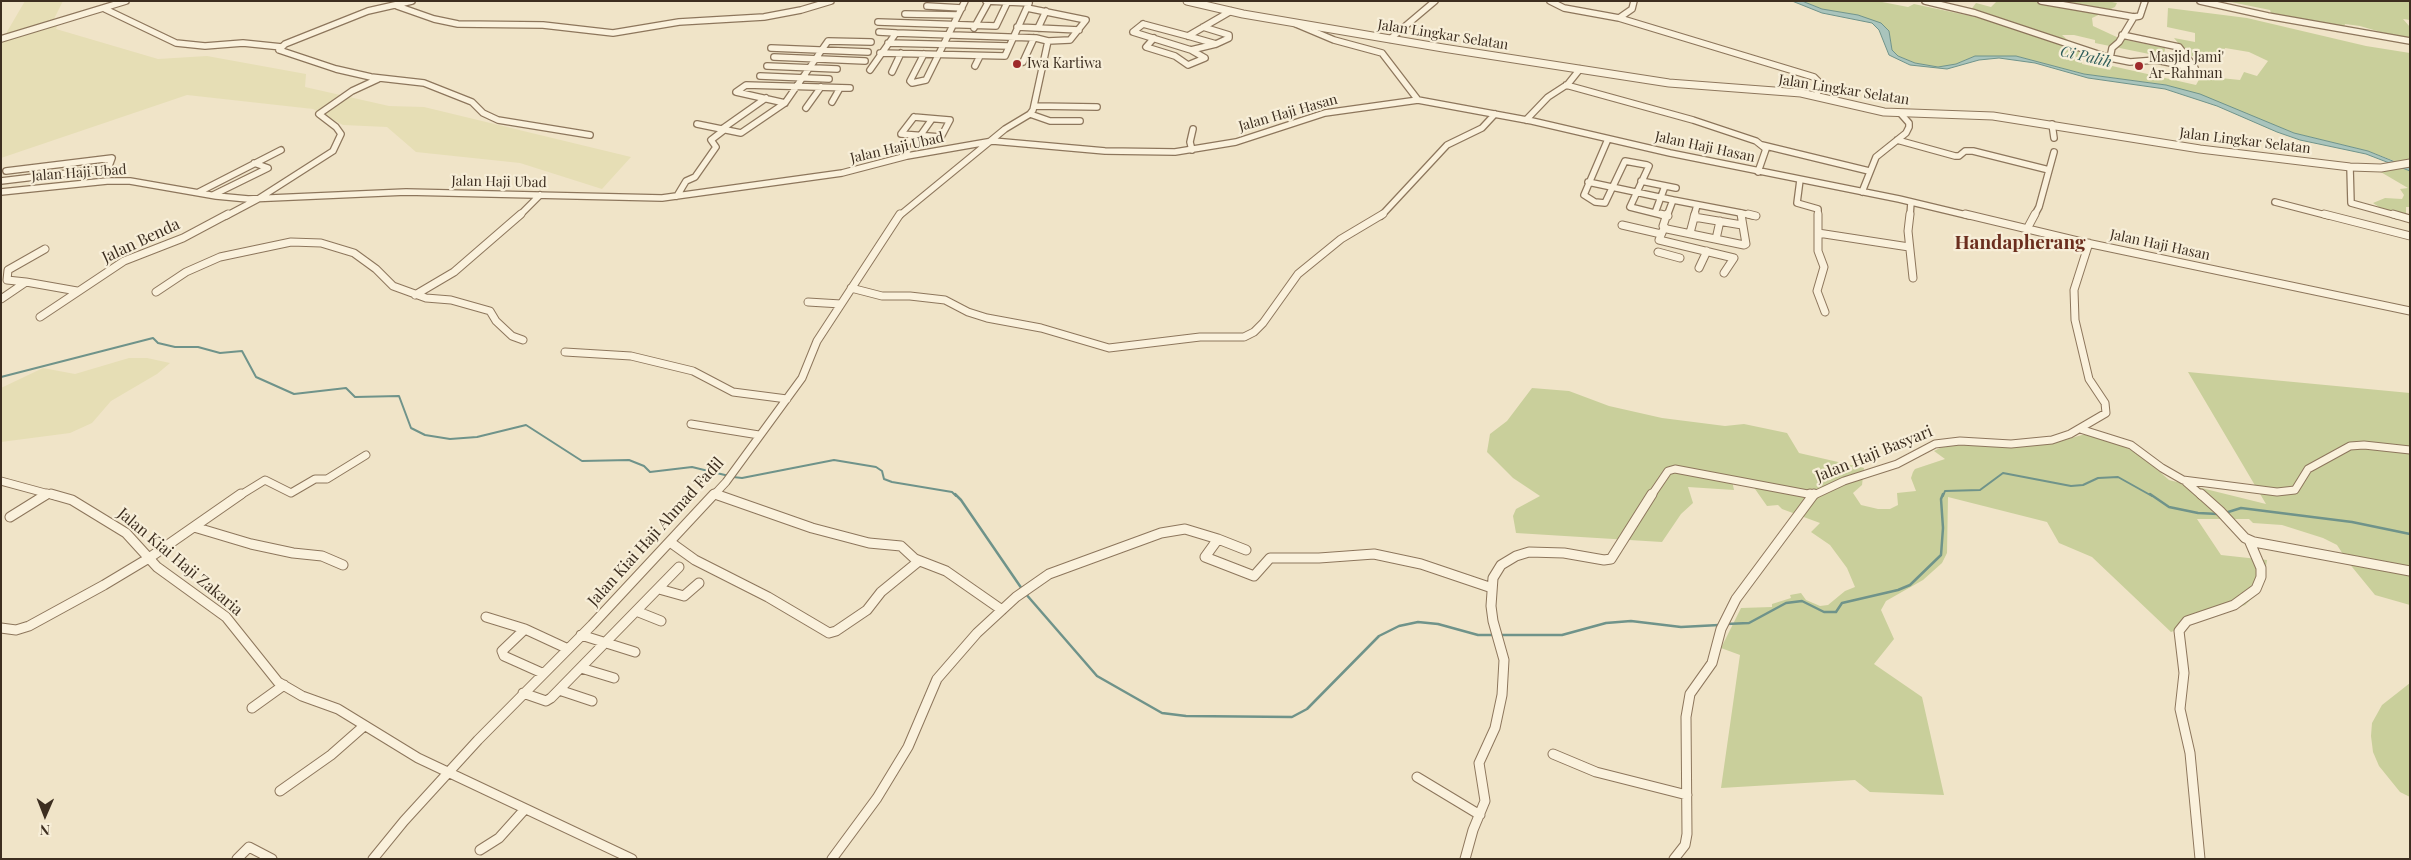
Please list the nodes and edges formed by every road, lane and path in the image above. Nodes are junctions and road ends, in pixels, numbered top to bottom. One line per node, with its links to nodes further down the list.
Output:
1 (126, 1): 19 (street)
2 (412, 1): 15 (street)
3 (831, 1): 15 (street)
4 (966, 1): 17 (street)
5 (988, 1): 14 (street); 29 (street)
6 (1187, 1): 21 (street, Jalan Lingkar Selatan)
7 (1435, 1): 45 (street)
8 (1550, 1): 25 (street)
9 (1634, 1): 25 (street)
10 (1925, 1): 68 (street)
11 (2040, 1): 24 (street)
12 (2145, 1): 24 (street)
13 (2200, 1): 49 (street)
14 (1008, 2): 18 (street); 29 (street)
15 (397, 6): 54 (street)
16 (927, 6): 17 (street)
17 (962, 8): 23 (street)
18 (1027, 8): 20 (street); 30 (street)
19 (105, 9): 44 (street); 54 (street)
20 (1046, 11): 32 (street); 33 (street)
21 (1231, 12): 27 (street, Jalan Lingkar Selatan); 31 (street)
22 (905, 14): 23 (street)
23 (958, 15): 28 (street)
24 (2134, 17): 37 (street)
25 (1619, 18): 93 (street)
26 (878, 22): 28 (street)
27 (1296, 24): 43 (street, Jalan Lingkar Selatan); 57 (street)
28 (954, 25): 29 (street); 36 (street)
29 (976, 25): 38 (street)
30 (1017, 27): 32 (street); 40 (street)
31 (1203, 27): 39 (street); 52 (street)
32 (1038, 28): 33 (street)
33 (1079, 30): 47 (street)
34 (879, 32): 35 (street)
35 (896, 33): 36 (street); 50 (street)
36 (948, 35): 38 (street); 51 (street)
37 (2122, 35): 68 (street); 68 (street)
38 (970, 36): 40 (street)
39 (1188, 36): 42 (street); 52 (street)
40 (1012, 38): 41 (street); 53 (street)
41 (1034, 38): 46 (street); 72 (street)
42 (1154, 38): 60 (street); 60 (street)
43 (1381, 38): 45 (street, Jalan Lingkar Selatan); 57 (street)
44 (1, 39)
45 (1390, 39): 80 (street, Jalan Lingkar Selatan)
46 (1048, 41): 47 (street); 59 (street)
47 (1064, 41): 59 (street)
48 (872, 42): 58 (street)
49 (2410, 42)
50 (888, 43): 51 (street); 62 (street)
51 (943, 44): 53 (street); 65 (street)
52 (1216, 44): 60 (street)
53 (1008, 46): 66 (street)
54 (282, 48): 85 (street)
55 (771, 48): 56 (street)
56 (780, 48): 58 (street); 67 (street)
57 (1370, 48): 95 (street)
58 (823, 50): 61 (street); 69 (street)
59 (1046, 50): 98 (street)
60 (1191, 50)
61 (868, 52)
62 (880, 53): 63 (street); 81 (street)
63 (901, 53): 64 (street); 82 (street)
64 (924, 54): 65 (street); 73 (street)
65 (938, 54): 66 (street); 74 (street)
66 (980, 56): 76 (street)
67 (774, 57): 69 (street); 75 (street)
68 (2110, 58)
69 (817, 59): 70 (street); 78 (street)
70 (855, 60): 71 (street); 77 (street)
71 (865, 61)
72 (1022, 62)
73 (919, 63): 74 (street); 74 (street)
74 (933, 63)
75 (767, 66): 78 (street); 83 (street)
76 (975, 66)
77 (852, 67)
78 (810, 68): 79 (street); 84 (street)
79 (838, 69)
80 (1580, 69): 88 (street); 93 (street, Jalan Lingkar Selatan)
81 (870, 70)
82 (892, 72)
83 (760, 76): 84 (street); 87 (street)
84 (804, 77): 86 (street); 89 (street)
85 (380, 78): 111 (street); 152 (street, Jalan Benda)
86 (829, 79)
87 (753, 85): 89 (street); 94 (street)
88 (1566, 85): 105 (street); 118 (street)
89 (798, 86): 90 (street); 96 (street)
90 (821, 87): 91 (street); 100 (street)
91 (840, 88): 92 (street); 97 (street)
92 (850, 88)
93 (1817, 96): 103 (street, Jalan Lingkar Selatan)
94 (766, 98): 96 (street); 110 (street)
95 (1418, 100): 102 (street, Jalan Haji Hasan); 120 (street, Jalan Haji Hasan)
96 (785, 102): 110 (street)
97 (832, 102)
98 (1034, 106): 99 (street); 101 (street)
99 (1097, 106)
100 (806, 108)
101 (1030, 114): 106 (street); 117 (street, Jalan Kiai Haji Ahmad Fadil)
102 (1495, 114): 105 (street, Jalan Haji Hasan); 184 (street)
103 (1901, 114): 108 (street, Jalan Lingkar Selatan); 116 (street)
104 (932, 119): 112 (street); 113 (street); 113 (street)
105 (1526, 120): 115 (street, Jalan Haji Hasan)
106 (1080, 121)
107 (696, 124): 110 (street)
108 (2052, 124): 114 (street); 128 (street, Jalan Lingkar Selatan)
109 (1193, 129): 120 (street)
110 (723, 130): 150 (street)
111 (590, 135)
112 (913, 136): 113 (street); 122 (street)
113 (920, 136)
114 (2054, 138)
115 (1608, 139): 133 (street, Jalan Haji Hasan); 139 (street)
116 (1897, 140): 129 (street); 132 (street)
117 (993, 141): 120 (street, Jalan Haji Hasan); 122 (street, Jalan Haji Ubad); 184 (street, Jalan Kiai Haji Ahmad Fadil)
118 (1762, 145): 132 (street); 133 (street)
119 (281, 150): 125 (street)
120 (1192, 150)
121 (2054, 152): 129 (street)
122 (907, 156): 150 (street, Jalan Haji Ubad)
123 (89, 160): 124 (street); 131 (street); 131 (street)
124 (61, 163): 127 (street); 134 (street)
125 (254, 163): 145 (street); 148 (street)
126 (2410, 163): 128 (street, Jalan Lingkar Selatan)
127 (33, 167): 130 (street); 135 (street)
128 (2350, 167): 157 (street)
129 (2049, 170): 168 (street)
130 (6, 171)
131 (82, 171): 134 (street)
132 (1869, 171): 147 (street)
133 (1758, 172): 136 (street, Jalan Haji Hasan)
134 (52, 174): 135 (street); 142 (street)
135 (25, 178): 137 (street)
136 (1800, 180): 147 (street, Jalan Haji Hasan); 171 (street)
137 (1, 181)
138 (1641, 181): 140 (street); 141 (street); 146 (street)
139 (1588, 182): 141 (street); 141 (street)
140 (1665, 186): 143 (street); 151 (street)
141 (1612, 187): 146 (street)
142 (41, 188): 144 (street, Jalan Haji Ubad); 145 (street, Jalan Haji Ubad)
143 (1676, 188)
144 (1, 192)
145 (199, 192): 148 (street, Jalan Haji Ubad)
146 (1636, 192): 151 (street); 158 (street)
147 (1862, 192): 154 (street, Jalan Haji Hasan)
148 (213, 195): 152 (street, Jalan Haji Ubad)
149 (540, 195): 150 (street, Jalan Haji Ubad); 152 (street, Jalan Haji Ubad); 187 (street)
150 (677, 196)
151 (1661, 198): 153 (street); 158 (street)
152 (258, 199): 185 (street, Jalan Benda)
153 (1673, 200): 156 (street); 160 (street)
154 (1912, 202): 168 (street, Jalan Haji Hasan); 176 (street)
155 (2275, 202): 167 (street)
156 (1697, 205): 159 (street); 162 (street)
157 (2365, 208): 163 (street); 167 (street)
158 (1655, 213): 160 (street)
159 (1741, 213): 161 (street); 166 (street)
160 (1668, 216): 169 (street)
161 (1756, 216)
162 (1694, 217): 164 (street); 170 (street)
163 (2410, 219)
164 (1720, 221): 166 (street); 173 (street)
165 (1622, 224): 169 (street)
166 (1742, 225): 173 (street)
167 (2368, 225): 172 (street)
168 (2026, 229): 174 (street, Jalan Haji Hasan)
169 (1663, 231): 170 (street); 175 (street)
170 (1690, 233): 173 (street)
171 (1818, 233): 176 (street); 192 (street)
172 (2410, 236)
173 (1716, 239)
174 (2089, 243): 191 (street, Jalan Haji Hasan); 198 (street, Jalan Haji Basyari)
175 (1686, 246): 178 (street); 179 (street)
176 (1909, 247): 182 (street)
177 (45, 249): 183 (street)
178 (1707, 251): 180 (street); 181 (street)
179 (1658, 252)
180 (1699, 268)
181 (1724, 273)
182 (1913, 278)
183 (26, 282): 185 (street); 188 (street)
184 (851, 288): 190 (street, Jalan Kiai Haji Ahmad Fadil)
185 (77, 291): 193 (street, Jalan Benda)
186 (156, 292): 187 (street)
187 (415, 295): 194 (street)
188 (1, 299)
189 (808, 302): 190 (street)
190 (841, 304): 196 (street, Jalan Kiai Haji Ahmad Fadil)
191 (2410, 311)
192 (1825, 312)
193 (40, 317)
194 (523, 340)
195 (565, 352): 196 (street)
196 (787, 399): 199 (street, Jalan Kiai Haji Ahmad Fadil)
197 (691, 424): 199 (street)
198 (2080, 429): 202 (street); 206 (street, Jalan Haji Basyari)
199 (759, 435): 205 (street, Jalan Kiai Haji Ahmad Fadil)
200 (2410, 450): 202 (street)
201 (366, 455): 208 (street)
202 (2183, 480): 210 (street)
203 (1, 481): 204 (street, Jalan Kiai Haji Zakaria)
204 (48, 494): 207 (street); 213 (street, Jalan Kiai Haji Zakaria)
205 (714, 494): 211 (street, Jalan Kiai Haji Ahmad Fadil); 214 (street)
206 (1813, 495): 219 (street); 244 (street, Jalan Haji Basyari)
207 (10, 517)
208 (194, 527): 213 (street); 215 (street)
209 (1218, 539): 212 (street); 219 (street); 221 (street)
210 (2249, 540): 217 (street); 255 (street)
211 (670, 542): 214 (street); 227 (street, Jalan Kiai Haji Ahmad Fadil)
212 (1246, 550)
213 (149, 558): 225 (street); 234 (street, Jalan Kiai Haji Zakaria)
214 (919, 560): 221 (street)
215 (343, 565)
216 (679, 567): 220 (street)
217 (2410, 571)
218 (698, 583): 220 (street)
219 (1492, 588): 246 (street)
220 (659, 589): 222 (street)
221 (1002, 610): 252 (street)
222 (636, 611): 224 (street); 228 (street)
223 (486, 617): 226 (street)
224 (662, 621)
225 (1, 628)
226 (525, 629): 229 (street); 232 (street)
227 (581, 635): 228 (street); 229 (street, Jalan Kiai Haji Ahmad Fadil)
228 (604, 643): 230 (street); 231 (street)
229 (566, 648): 232 (street, Jalan Kiai Haji Ahmad Fadil)
230 (634, 652)
231 (581, 668): 233 (street); 235 (street)
232 (542, 674): 236 (street, Jalan Kiai Haji Ahmad Fadil)
233 (614, 678)
234 (284, 685): 238 (street); 239 (street, Jalan Kiai Haji Zakaria)
235 (559, 690): 236 (street); 237 (street)
236 (522, 693): 241 (street, Jalan Kiai Haji Ahmad Fadil)
237 (592, 701)
238 (252, 708)
239 (364, 726): 241 (street, Jalan Kiai Haji Zakaria); 243 (street)
240 (1553, 754): 244 (street)
241 (448, 772): 245 (street, Jalan Kiai Haji Zakaria); 250 (street, Jalan Kiai Haji Ahmad Fadil)
242 (1417, 777): 246 (street)
243 (280, 791)
244 (1687, 795): 254 (street, Jalan Haji Basyari)
245 (525, 809): 247 (street); 251 (street, Jalan Kiai Haji Zakaria)
246 (1480, 816): 253 (street)
247 (480, 850)
248 (237, 859): 249 (street)
249 (272, 859)
250 (373, 859)
251 (632, 859)
252 (832, 859)
253 (1465, 859)
254 (1674, 859)
255 (2200, 859)

